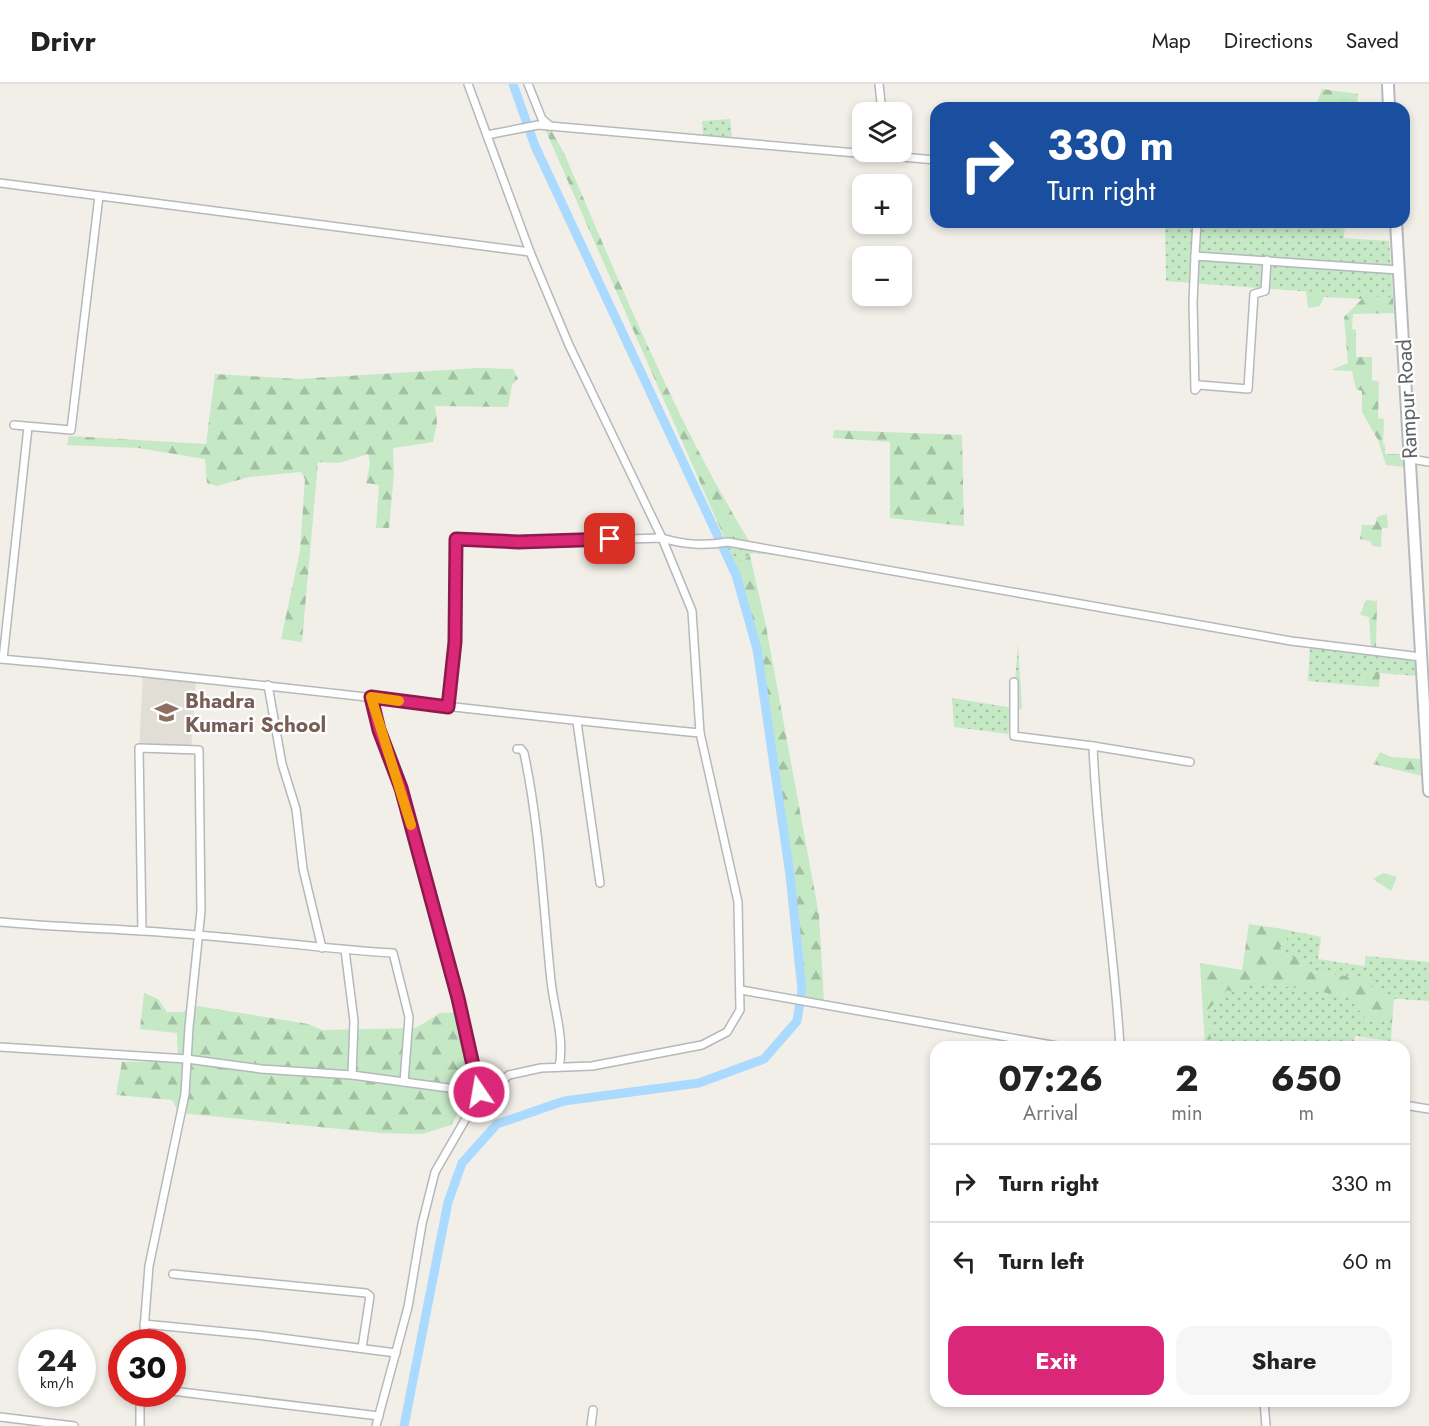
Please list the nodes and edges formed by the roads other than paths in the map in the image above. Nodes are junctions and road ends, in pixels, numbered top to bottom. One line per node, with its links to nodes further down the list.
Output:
1 (468, 84): 8 (street)
2 (528, 84): 7 (street)
3 (879, 84): 5 (street)
4 (1388, 84): 6 (main road)
5 (881, 102)
6 (1389, 102)
7 (550, 126): 8 (street); 9 (street)
8 (487, 135): 16 (street)
9 (852, 151)
10 (912, 157): 11 (street)
11 (930, 159)
12 (0, 183): 13 (street)
13 (99, 195): 16 (street); 21 (street)
14 (1197, 228): 17 (street)
15 (1396, 228): 19 (main road, Rampur Road)
16 (530, 252): 24 (street)
17 (1195, 256): 18 (street); 18 (street)
18 (1267, 260): 19 (street)
19 (1399, 270): 22 (main road, Rampur Road)
20 (14, 425): 21 (street)
21 (28, 427): 26 (street)
22 (1410, 459): 23 (street); 25 (main road, Rampur Road)
23 (1429, 462)
24 (662, 538): 25 (street); 30 (street); 32 (street)
25 (1421, 657): 36 (main road, Rampur Road)
26 (2, 659): 28 (street)
27 (1014, 682): 33 (street)
28 (268, 685): 29 (street); 41 (street)
29 (371, 697): 30 (street); 51 (street)
30 (448, 707): 31 (street)
31 (577, 722): 32 (street); 37 (street)
32 (700, 733): 43 (street)
33 (1093, 747): 35 (street); 45 (street)
34 (517, 749): 48 (street)
35 (1190, 762)
36 (1429, 791)
37 (600, 882)
38 (0, 922): 39 (street)
39 (142, 931): 40 (street); 40 (street)
40 (199, 935): 41 (street); 47 (street)
41 (322, 948): 42 (street)
42 (345, 950): 49 (street); 50 (street)
43 (741, 990): 44 (street); 48 (street)
44 (1028, 1041)
45 (1120, 1041)
46 (0, 1047): 47 (street)
47 (187, 1059): 49 (street); 55 (street)
48 (559, 1067): 51 (street)
49 (352, 1075): 50 (street)
50 (404, 1082): 51 (street)
51 (483, 1093): 58 (street)
52 (1410, 1106): 53 (street)
53 (1429, 1109)
54 (173, 1274): 57 (street)
55 (144, 1324): 56 (street); 57 (street)
56 (144, 1329)
57 (362, 1348): 58 (street)
58 (396, 1353): 63 (street)
59 (186, 1393): 63 (street)
60 (140, 1407): 66 (street)
61 (1264, 1407): 69 (street)
62 (593, 1410): 68 (street)
63 (379, 1416): 67 (street)
64 (0, 1417): 65 (street)
65 (74, 1426)
66 (140, 1426)
67 (376, 1426)
68 (591, 1426)
69 (1266, 1426)

